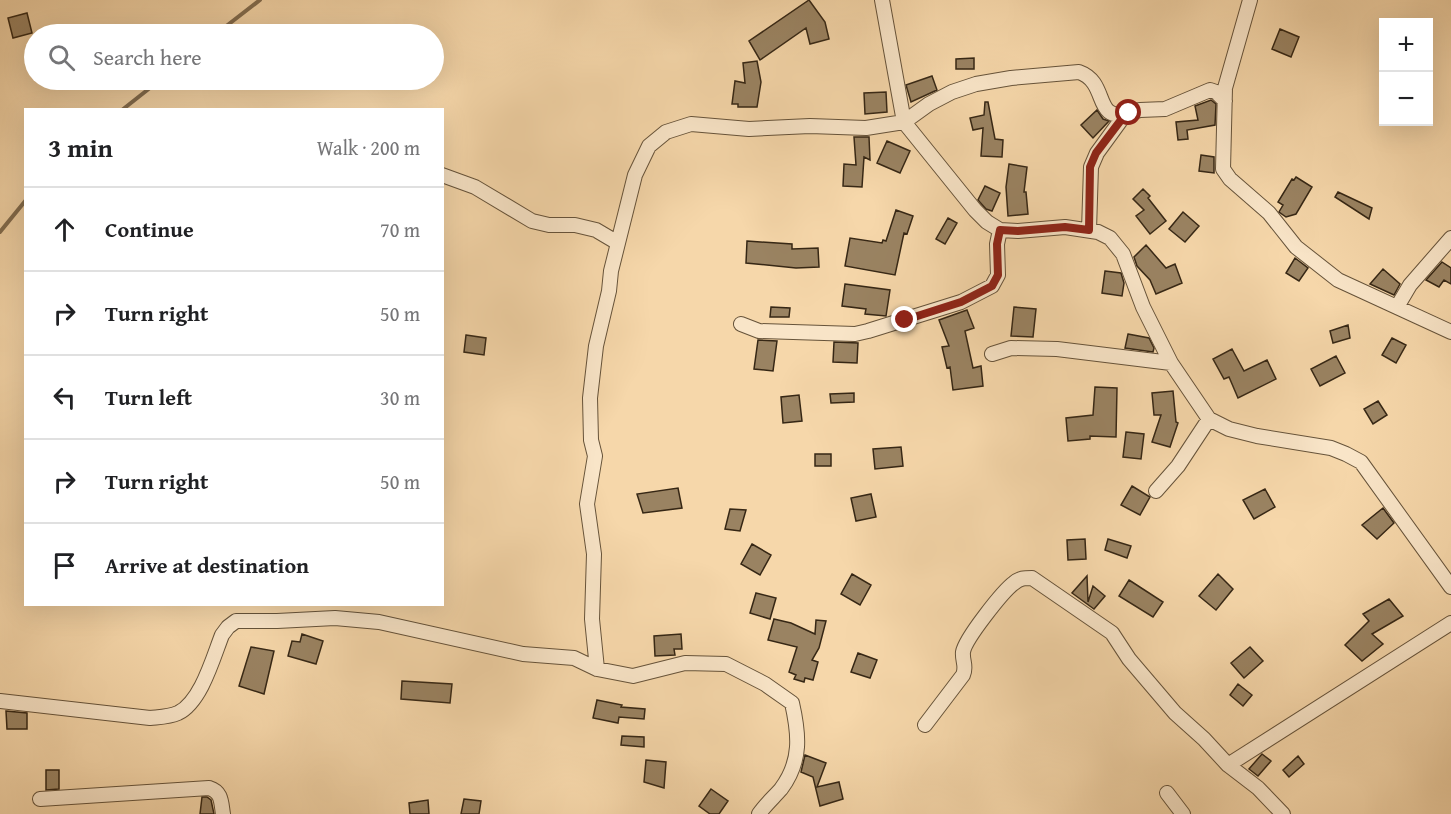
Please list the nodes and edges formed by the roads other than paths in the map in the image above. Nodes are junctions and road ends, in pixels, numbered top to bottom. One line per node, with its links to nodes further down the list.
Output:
1 (882, 0): 5 (street)
2 (1250, 0): 3 (street)
3 (1224, 101): 4 (street); 11 (street)
4 (1129, 113): 5 (street); 8 (street)
5 (904, 122): 7 (street); 10 (street)
6 (444, 176): 10 (street)
7 (1000, 230): 8 (street); 12 (street)
8 (1089, 230): 15 (street)
9 (1451, 238): 11 (street)
10 (618, 243): 20 (street)
11 (1397, 307): 13 (street)
12 (741, 324)
13 (1451, 332)
14 (992, 354): 15 (street)
15 (1171, 363): 16 (street)
16 (1209, 419): 17 (street); 18 (street)
17 (1156, 491)
18 (1451, 587)
19 (1451, 623): 23 (street)
20 (597, 669): 21 (street); 27 (street)
21 (0, 700)
22 (925, 726): 23 (street)
23 (1228, 765): 29 (street)
24 (1167, 793): 28 (street)
25 (40, 800): 26 (street)
26 (223, 814)
27 (759, 814)
28 (1183, 814)
29 (1283, 814)

